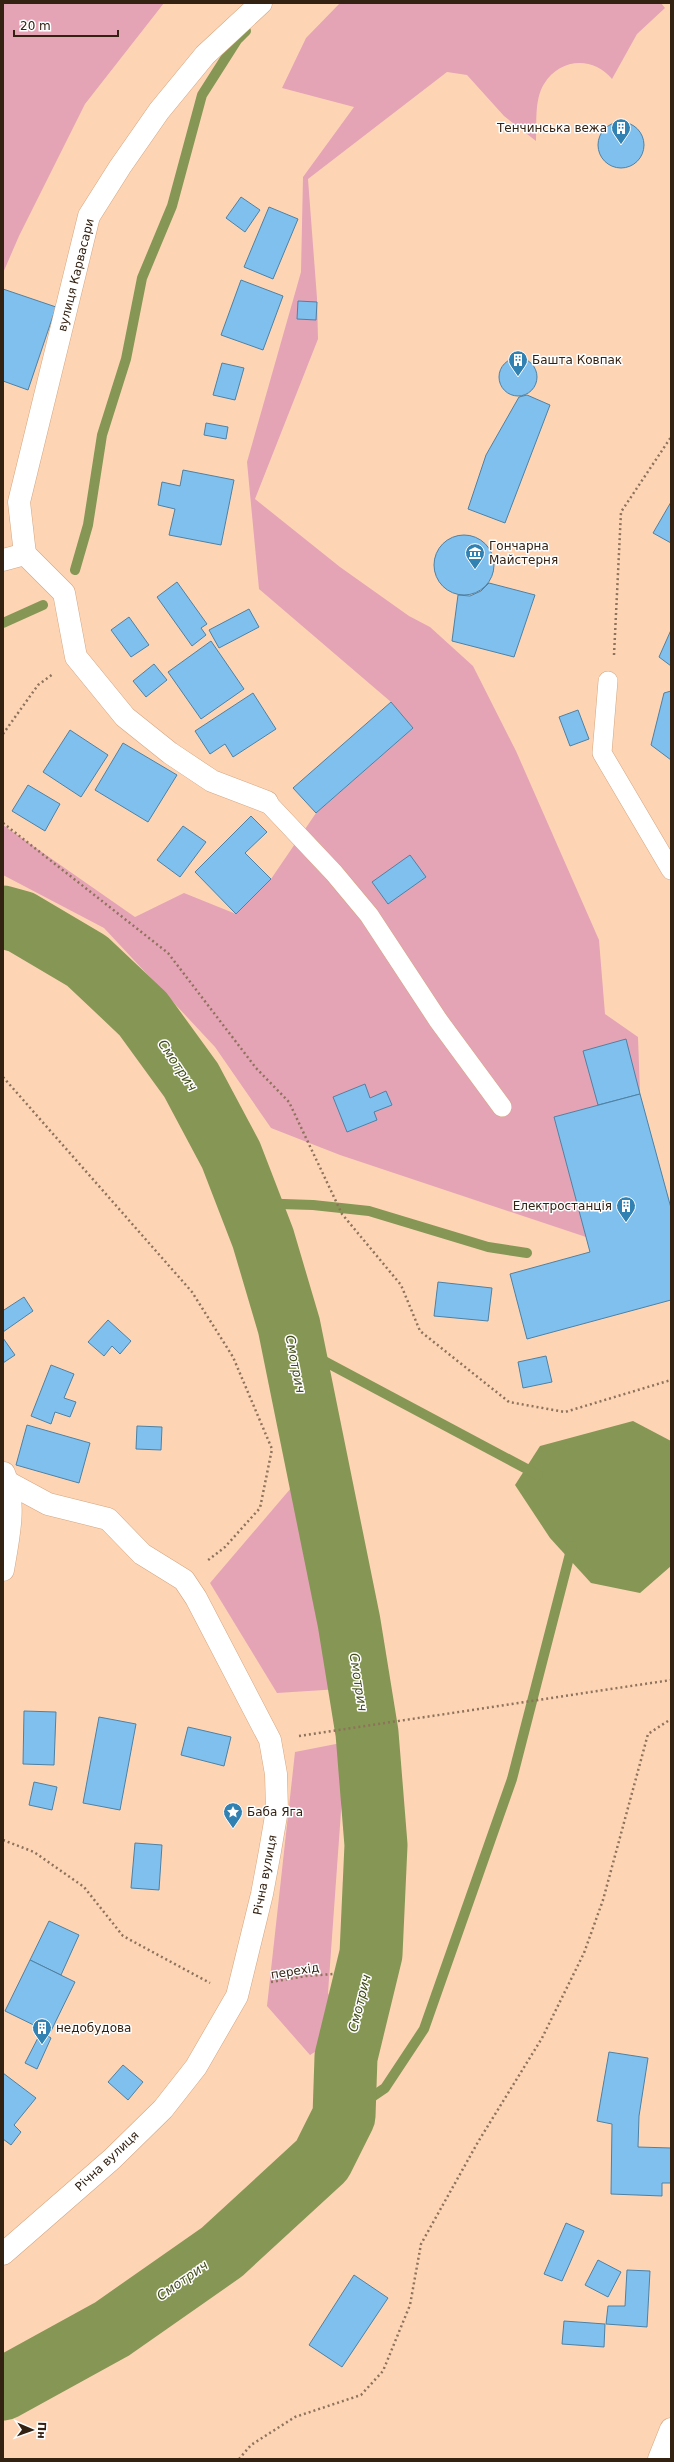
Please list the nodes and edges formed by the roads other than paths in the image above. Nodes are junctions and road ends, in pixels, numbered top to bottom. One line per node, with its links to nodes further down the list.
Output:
1 (261, 3): 2 (street, вулиця Карвасари)
2 (25, 554): 3 (street); 5 (street)
3 (3, 560)
4 (608, 681): 6 (lane)
5 (267, 802): 7 (lane)
6 (671, 870)
7 (502, 1107)
8 (6, 1476): 9 (street, Річна вулиця); 10 (street, Річна вулиця)
9 (3, 1570)
10 (3, 2254)
11 (671, 2429): 12 (street)
12 (659, 2459)

